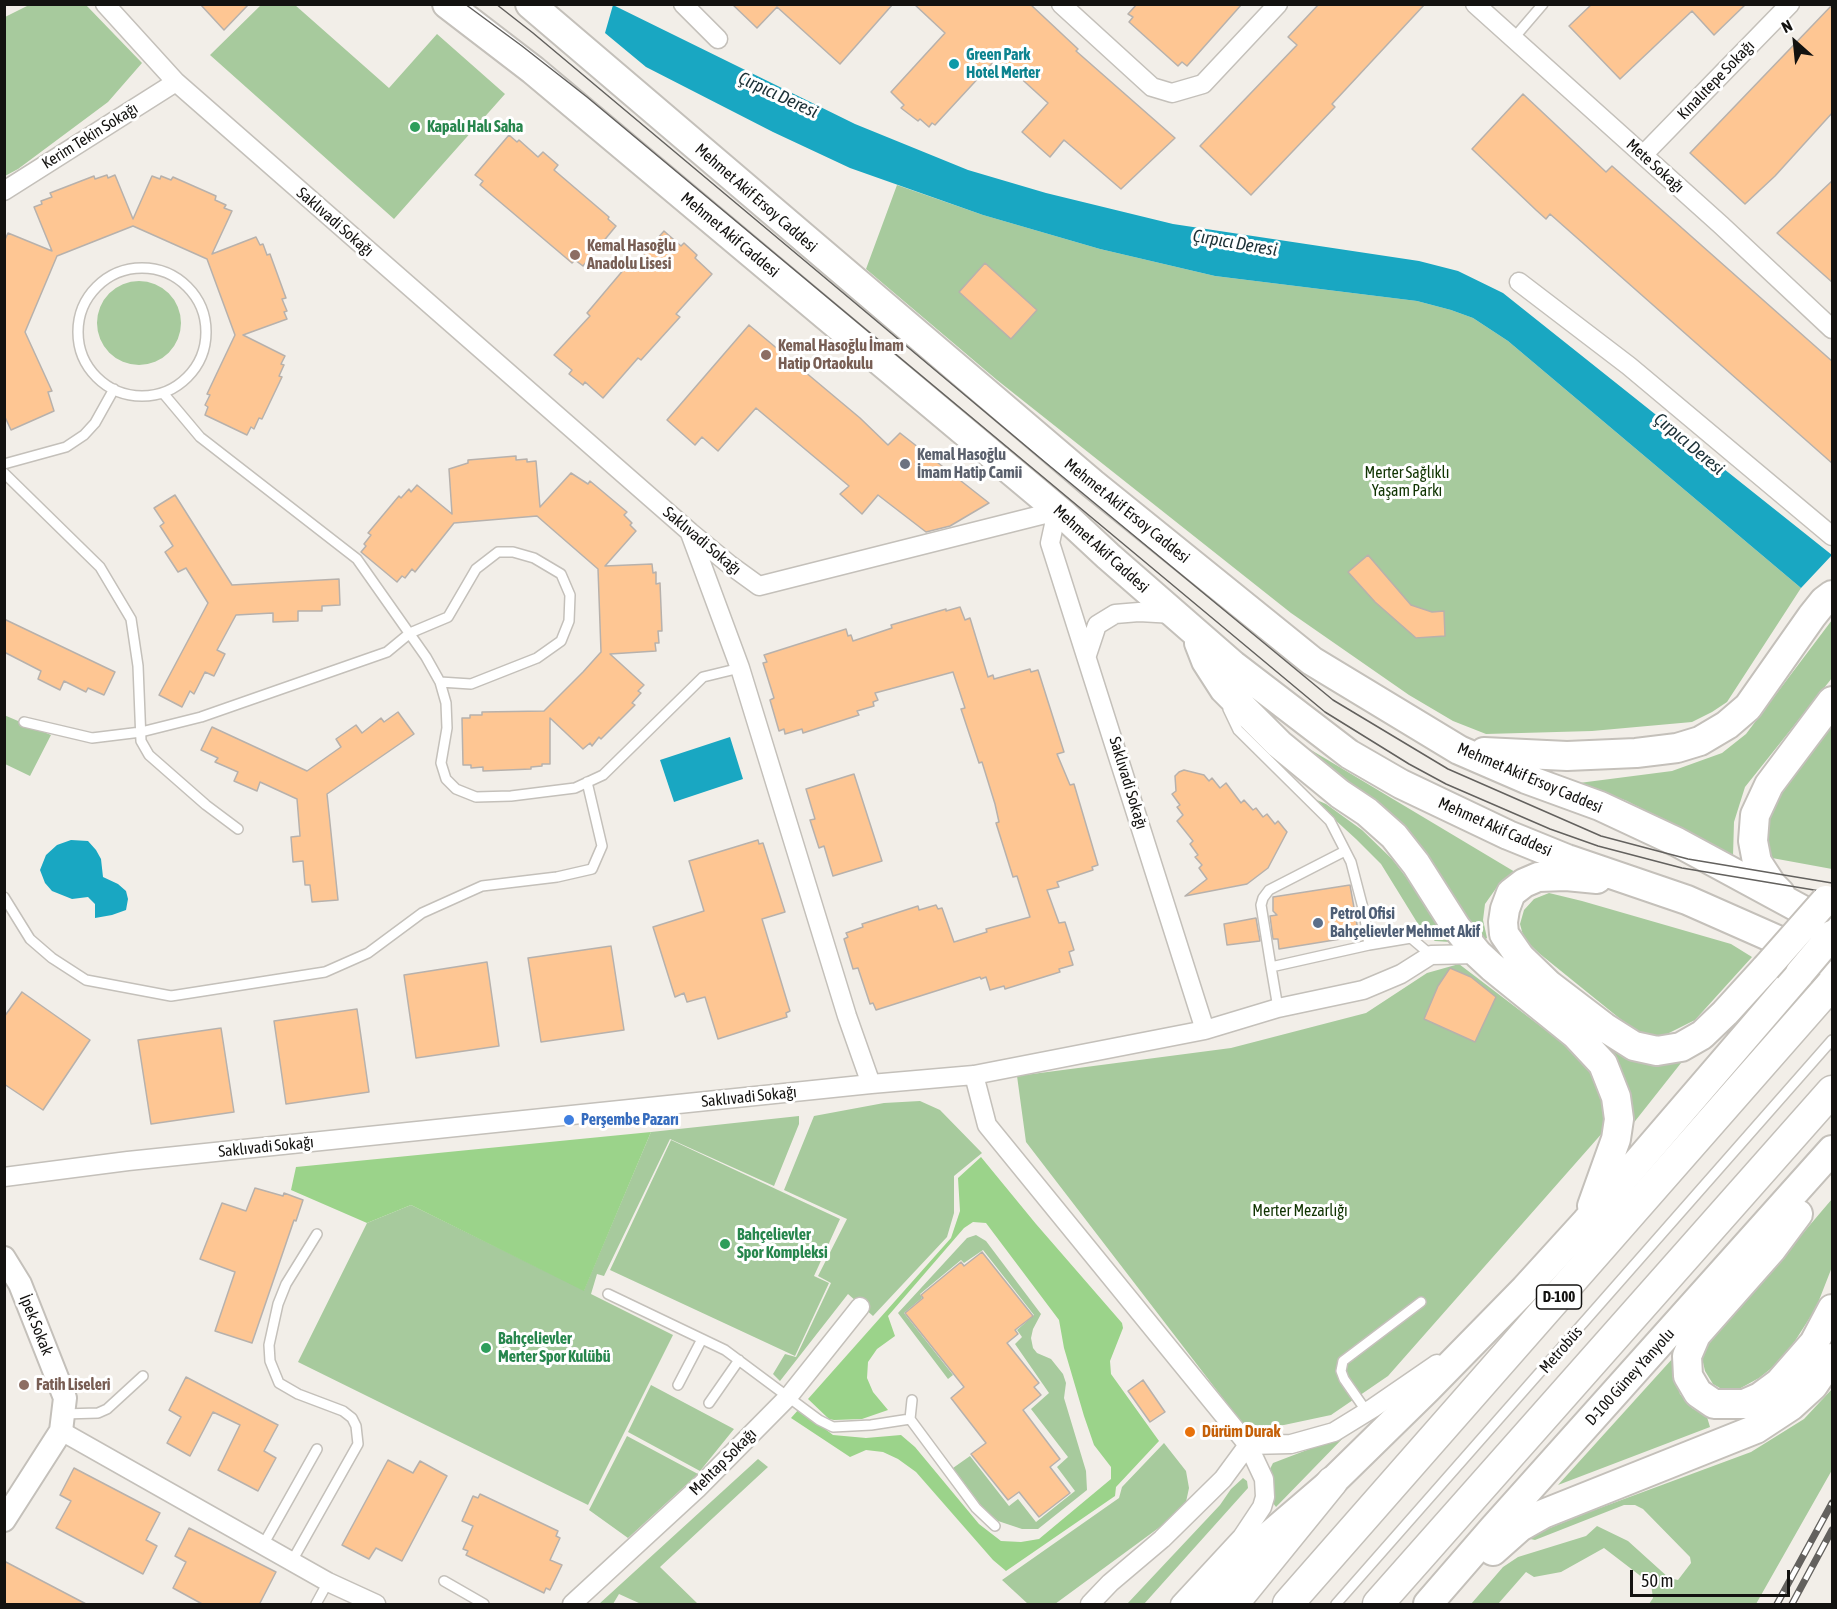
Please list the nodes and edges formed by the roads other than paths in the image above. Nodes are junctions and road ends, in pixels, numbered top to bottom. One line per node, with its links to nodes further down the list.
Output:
1 (105, 4): 12 (street, Saklıvadi Sokağı)
2 (447, 4): 24 (main road, Mehmet Akif Caddesi)
3 (530, 4): 33 (main road, Mehmet Akif Ersoy Caddesi)
4 (683, 4): 10 (street)
5 (1061, 4): 6 (street)
6 (1278, 4)
7 (1475, 4): 11 (street, Mete Sokağı)
8 (1543, 4): 11 (lane)
9 (1790, 4): 13 (street, Kınalıtepe Sokağı)
10 (718, 39)
11 (1513, 39): 13 (street, Mete Sokağı)
12 (176, 82): 14 (street, Kerim Tekin Sokağı); 21 (street, Saklıvadi Sokağı)
13 (1643, 155): 16 (street, Mete Sokağı)
14 (4, 191)
15 (1519, 282): 22 (street)
16 (1833, 329)
17 (114, 389): 18 (lane); 18 (lane); 19 (lane)
18 (163, 393): 25 (lane)
19 (4, 464)
20 (4, 473): 32 (lane)
21 (690, 532): 26 (street, Saklıvadi Sokağı); 27 (street)
22 (1833, 536)
23 (1833, 595): 33 (main road)
24 (1184, 623): 26 (street); 29 (main road); 37 (main road, Mehmet Akif Caddesi)
25 (410, 633): 28 (lane); 28 (lane); 32 (lane)
26 (1087, 655): 49 (street, Saklıvadi Sokağı)
27 (740, 668): 34 (lane); 52 (street)
28 (440, 682): 34 (lane)
29 (1224, 689): 36 (lane); 43 (main road)
30 (1833, 701): 40 (main road)
31 (24, 722): 32 (lane)
32 (141, 732): 35 (lane)
33 (1459, 750): 40 (main road, Mehmet Akif Ersoy Caddesi)
34 (587, 782): 38 (lane)
35 (238, 829)
36 (1345, 851): 42 (lane); 45 (lane)
37 (1629, 879): 46 (main road); 47 (main road, Mehmet Akif Caddesi)
38 (4, 897)
39 (1830, 906): 40 (main road); 46 (main road, bridge)
40 (1797, 908)
41 (1833, 935): 55 (main road, bridge)
42 (1369, 945): 44 (lane); 45 (lane)
43 (1478, 954): 44 (street); 58 (main road)
44 (1431, 955): 48 (street)
45 (1271, 967): 48 (lane)
46 (1766, 968): 55 (main road)
47 (1831, 979): 95 (highway, D-100)
48 (1278, 1008): 49 (street)
49 (1205, 1030): 51 (street, Saklıvadi Sokağı)
50 (1833, 1040): 96 (lane, Metrobüs)
51 (974, 1075): 52 (street, Saklıvadi Sokağı); 77 (street)
52 (871, 1084): 57 (street, Saklıvadi Sokağı)
53 (1833, 1091): 97 (highway)
54 (1833, 1150): 98 (main road, D-100 Güney Yanyolu)
55 (1636, 1162): 58 (main road)
56 (1833, 1166): 65 (main road)
57 (4, 1177)
58 (1586, 1222): 61 (main road)
59 (317, 1234): 83 (lane)
60 (4, 1258): 76 (street, İpek Sokak)
61 (1526, 1289): 74 (street); 79 (main road)
62 (608, 1294): 66 (lane)
63 (1421, 1302): 74 (lane)
64 (860, 1307): 71 (street, Mehtap Sokağı)
65 (1833, 1309)
66 (702, 1339): 68 (lane); 70 (lane)
67 (1833, 1358): 99 (main road)
68 (739, 1360): 71 (lane); 73 (lane)
69 (143, 1376): 76 (lane)
70 (678, 1385)
71 (789, 1396): 75 (lane); 90 (street, Mehtap Sokağı)
72 (912, 1400): 75 (lane)
73 (709, 1403)
74 (1366, 1412): 77 (street)
75 (910, 1419): 81 (lane)
76 (62, 1422): 80 (street); 82 (street)
77 (1248, 1445): 91 (street); 92 (street)
78 (317, 1449): 82 (lane)
79 (1332, 1482): 84 (main road); 94 (highway)
80 (4, 1520)
81 (995, 1526)
82 (263, 1545): 83 (street)
83 (292, 1561): 86 (street)
84 (1232, 1575): 92 (street); 93 (main road)
85 (444, 1581): 89 (lane)
86 (328, 1582): 87 (lane); 88 (street)
87 (316, 1605)
88 (376, 1605)
89 (484, 1605)
90 (572, 1605)
91 (1090, 1605)
92 (1182, 1605)
93 (1205, 1605)
94 (1233, 1605)
95 (1288, 1605)
96 (1336, 1605)
97 (1378, 1605)
98 (1428, 1605)
99 (1434, 1605)

